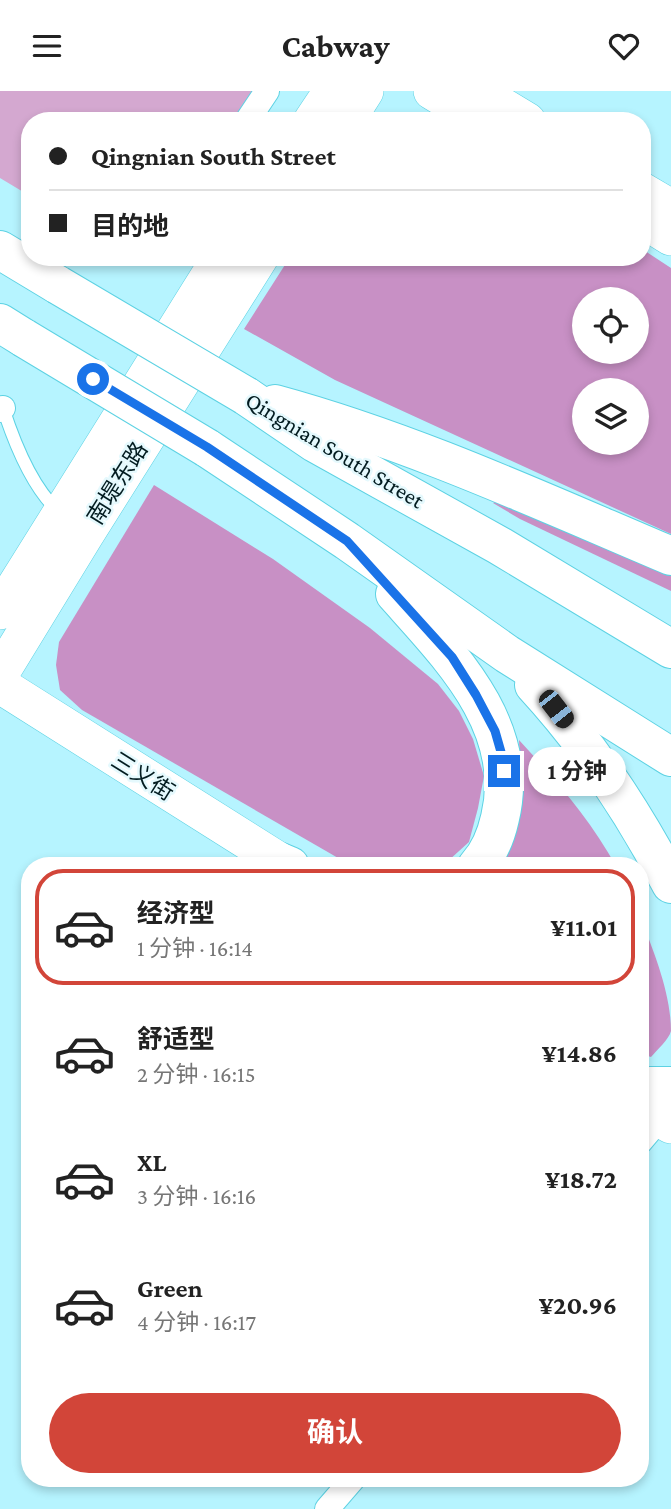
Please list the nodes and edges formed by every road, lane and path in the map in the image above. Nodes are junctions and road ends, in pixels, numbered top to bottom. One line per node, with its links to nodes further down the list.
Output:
1 (267, 91): 6 (street)
2 (332, 91): 7 (main road)
3 (365, 91): 8 (main road)
4 (432, 91): 9 (main road)
5 (477, 91): 10 (main road)
6 (253, 112)
7 (318, 112)
8 (352, 112)
9 (466, 112)
10 (512, 112)
11 (651, 196): 12 (main road)
12 (671, 208)
13 (651, 225): 14 (main road)
14 (671, 237)
15 (0, 250): 16 (highway, Qingnian South Street, bridge)
16 (21, 263)
17 (27, 266): 21 (highway, Qingnian South Street, bridge)
18 (216, 266): 23 (main road, 南堤东路)
19 (254, 266): 23 (main road, 南堤东路)
20 (12, 331): 24 (highway, bridge)
21 (246, 396): 25 (highway, Qingnian South Street); 26 (highway)
22 (1, 408): 23 (lane)
23 (73, 524): 27 (main road, 南堤东路); 31 (main road, 南堤东路)
24 (347, 541): 30 (highway); 37 (highway)
25 (500, 546): 28 (highway); 29 (highway, Qingnian South Street)
26 (671, 556)
27 (0, 611)
28 (671, 621)
29 (671, 649)
30 (507, 654): 34 (highway); 38 (highway)
31 (0, 674)
32 (0, 685): 36 (main road, 三义街)
33 (0, 704): 35 (main road, 三义街)
34 (671, 757)
35 (264, 857)
36 (266, 857)
37 (483, 857)
38 (671, 884)
39 (346, 1487): 40 (street)
40 (327, 1509)

